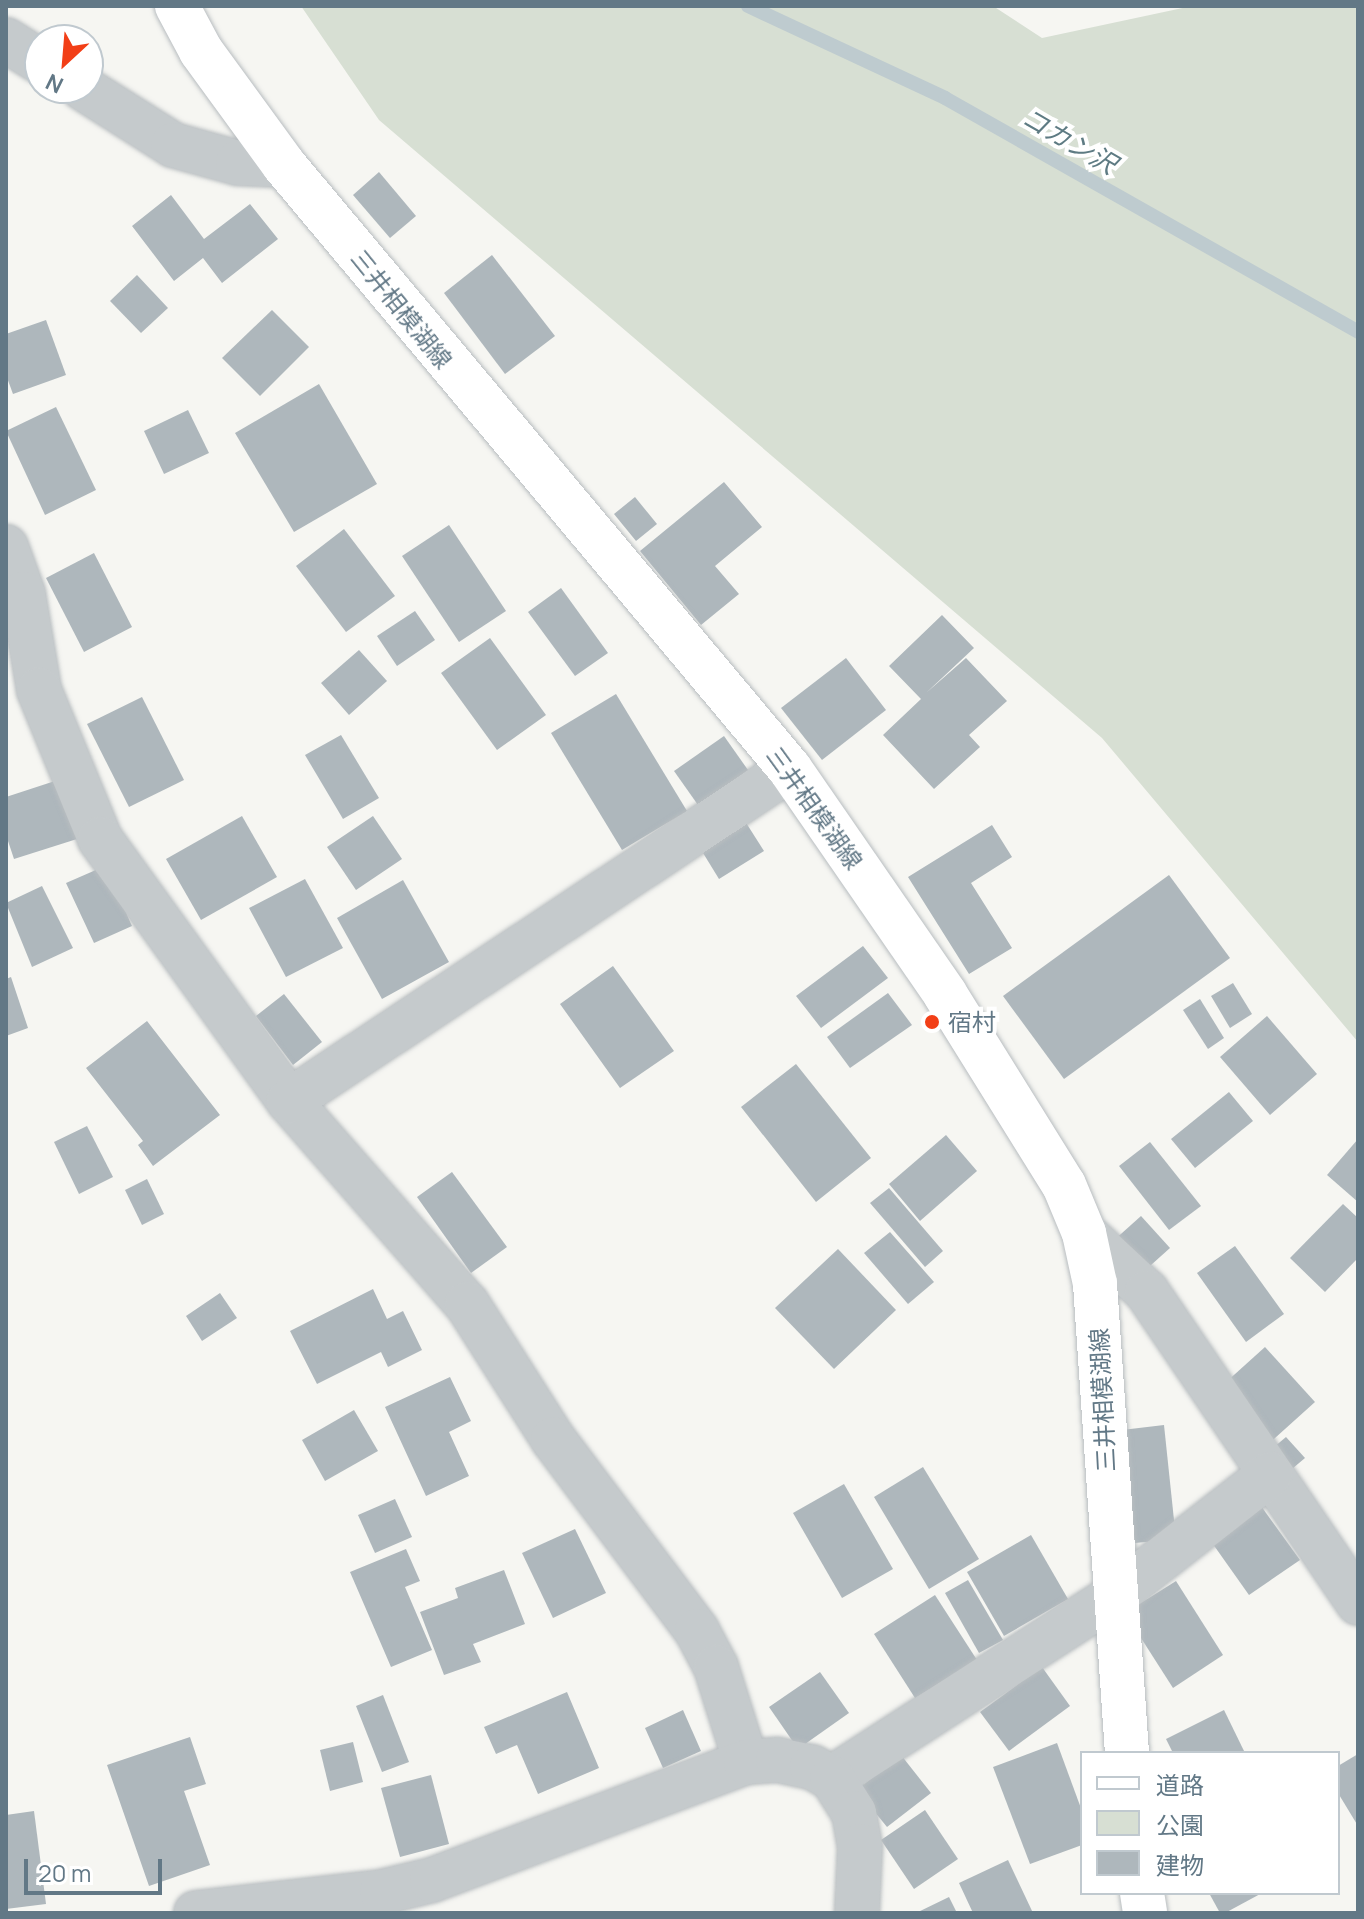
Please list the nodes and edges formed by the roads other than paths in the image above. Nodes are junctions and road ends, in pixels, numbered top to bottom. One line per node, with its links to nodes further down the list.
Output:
1 (177, 6): 5 (main road, 三井相模湖線)
2 (6, 40): 3 (street)
3 (24, 51)
4 (104, 101): 5 (street)
5 (284, 165): 7 (main road, 三井相模湖線)
6 (6, 547): 8 (street)
7 (790, 769): 8 (street); 9 (main road, 三井相模湖線)
8 (289, 1101): 14 (street)
9 (1084, 1233): 10 (street); 11 (main road, 三井相模湖線)
10 (1270, 1474): 11 (street); 12 (street)
11 (1114, 1596): 13 (main road, 三井相模湖線); 15 (street)
12 (1358, 1603)
13 (1127, 1751)
14 (746, 1762): 15 (street); 16 (street)
15 (832, 1778): 17 (street)
16 (196, 1913)
17 (857, 1913)

